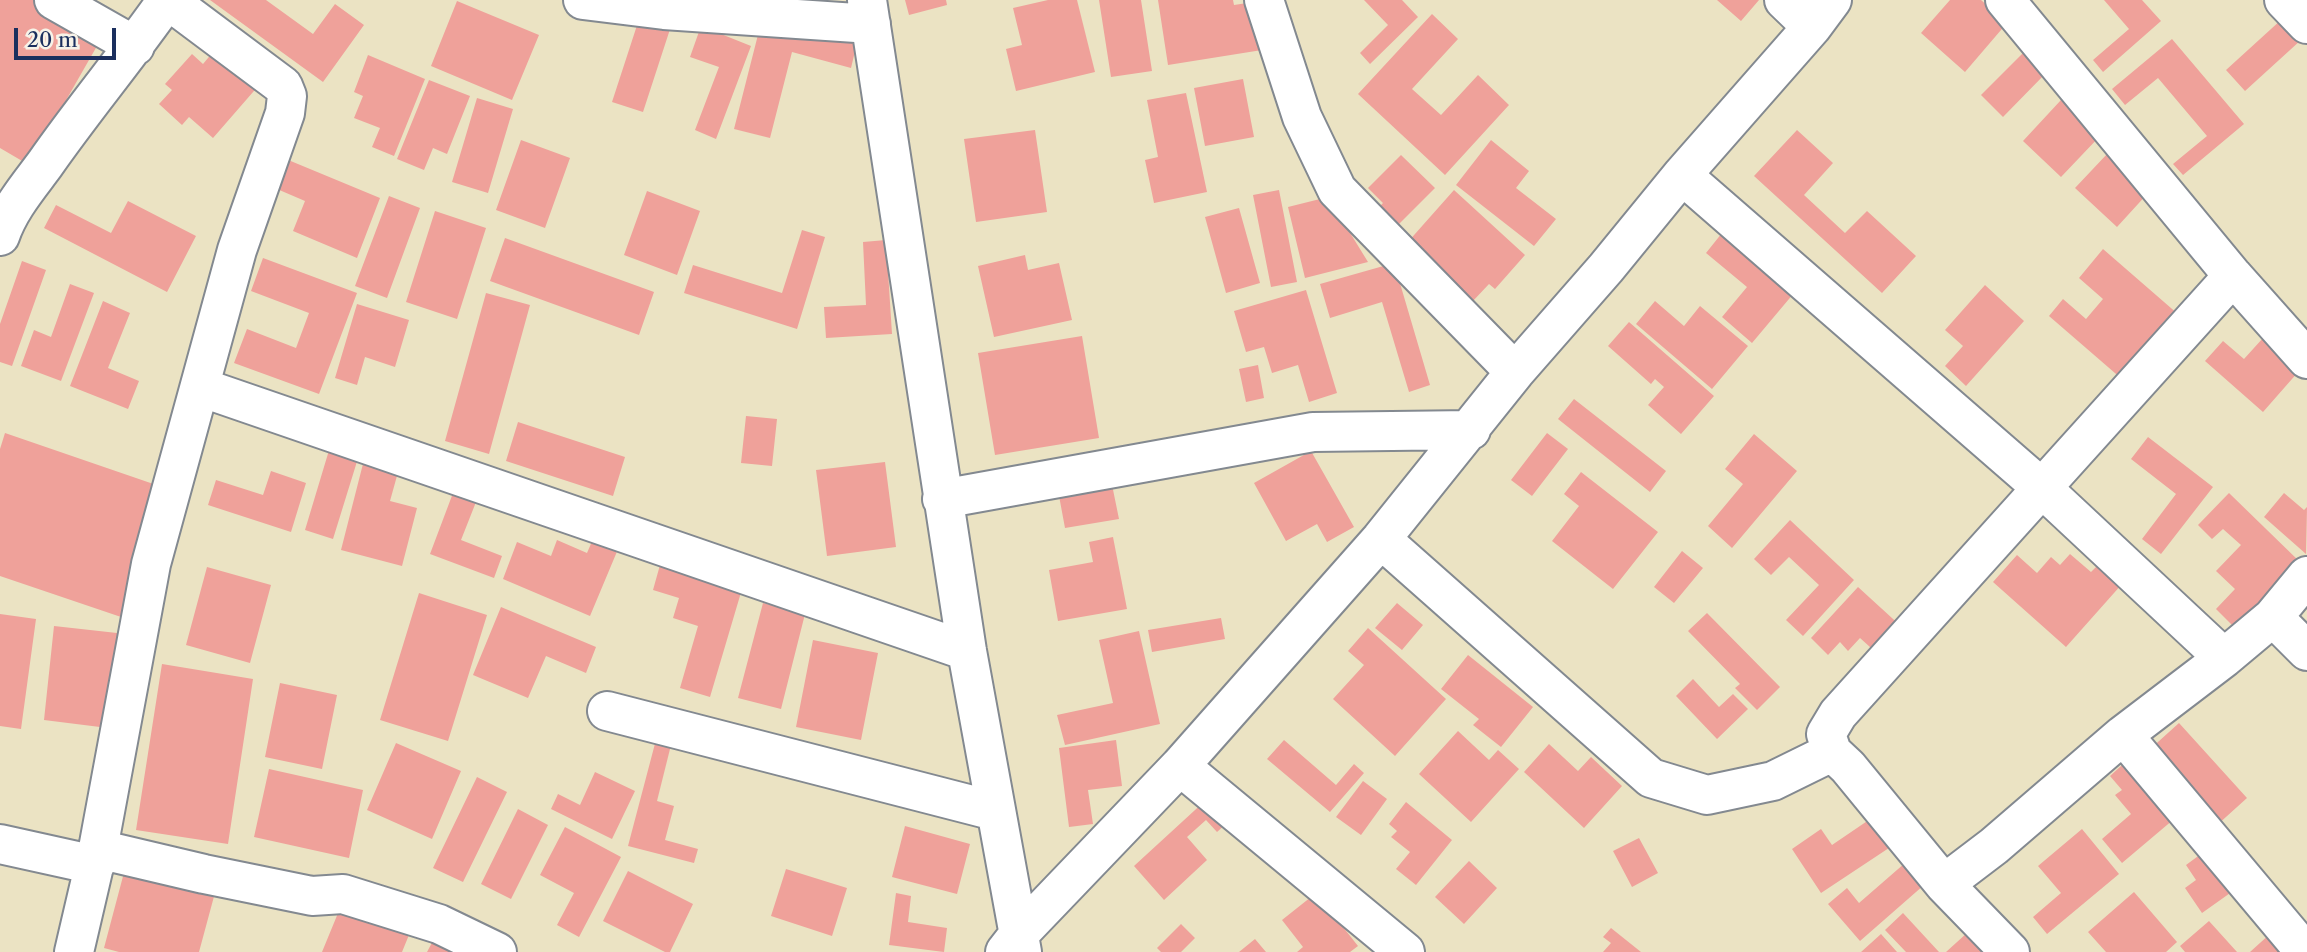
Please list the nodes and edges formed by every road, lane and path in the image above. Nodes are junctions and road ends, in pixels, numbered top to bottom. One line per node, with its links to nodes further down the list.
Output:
1 (54, 0): 11 (street)
2 (168, 0): 11 (street); 17 (street)
3 (583, 0): 8 (street)
4 (1264, 0): 16 (street)
5 (1784, 0): 9 (street)
6 (2005, 0): 14 (street)
7 (2284, 0): 10 (street)
8 (869, 12): 20 (street)
9 (1822, 14): 12 (street)
10 (2307, 24)
11 (135, 46): 13 (street)
12 (1682, 175): 16 (street); 19 (street)
13 (0, 236)
14 (2233, 276): 15 (street); 19 (street)
15 (2307, 359)
16 (1515, 372): 18 (street)
17 (200, 387): 24 (street); 33 (street)
18 (1471, 430): 20 (street); 21 (street)
19 (2043, 489): 26 (street); 29 (street)
20 (942, 499): 24 (street)
21 (1381, 539): 29 (street); 30 (street)
22 (2307, 576): 23 (street)
23 (2273, 617): 25 (street); 26 (street)
24 (967, 650): 31 (street)
25 (2307, 651)
26 (2224, 658): 28 (street)
27 (607, 711): 31 (street)
28 (2123, 735): 34 (street); 40 (street)
29 (1832, 752): 34 (street)
30 (1180, 766): 35 (street); 38 (street)
31 (995, 811): 35 (street)
32 (0, 844): 33 (street)
33 (96, 857): 36 (street); 37 (street)
34 (1944, 884): 39 (street)
35 (1015, 946)
36 (74, 952)
37 (497, 952)
38 (1405, 952)
39 (2010, 952)
40 (2305, 952)

